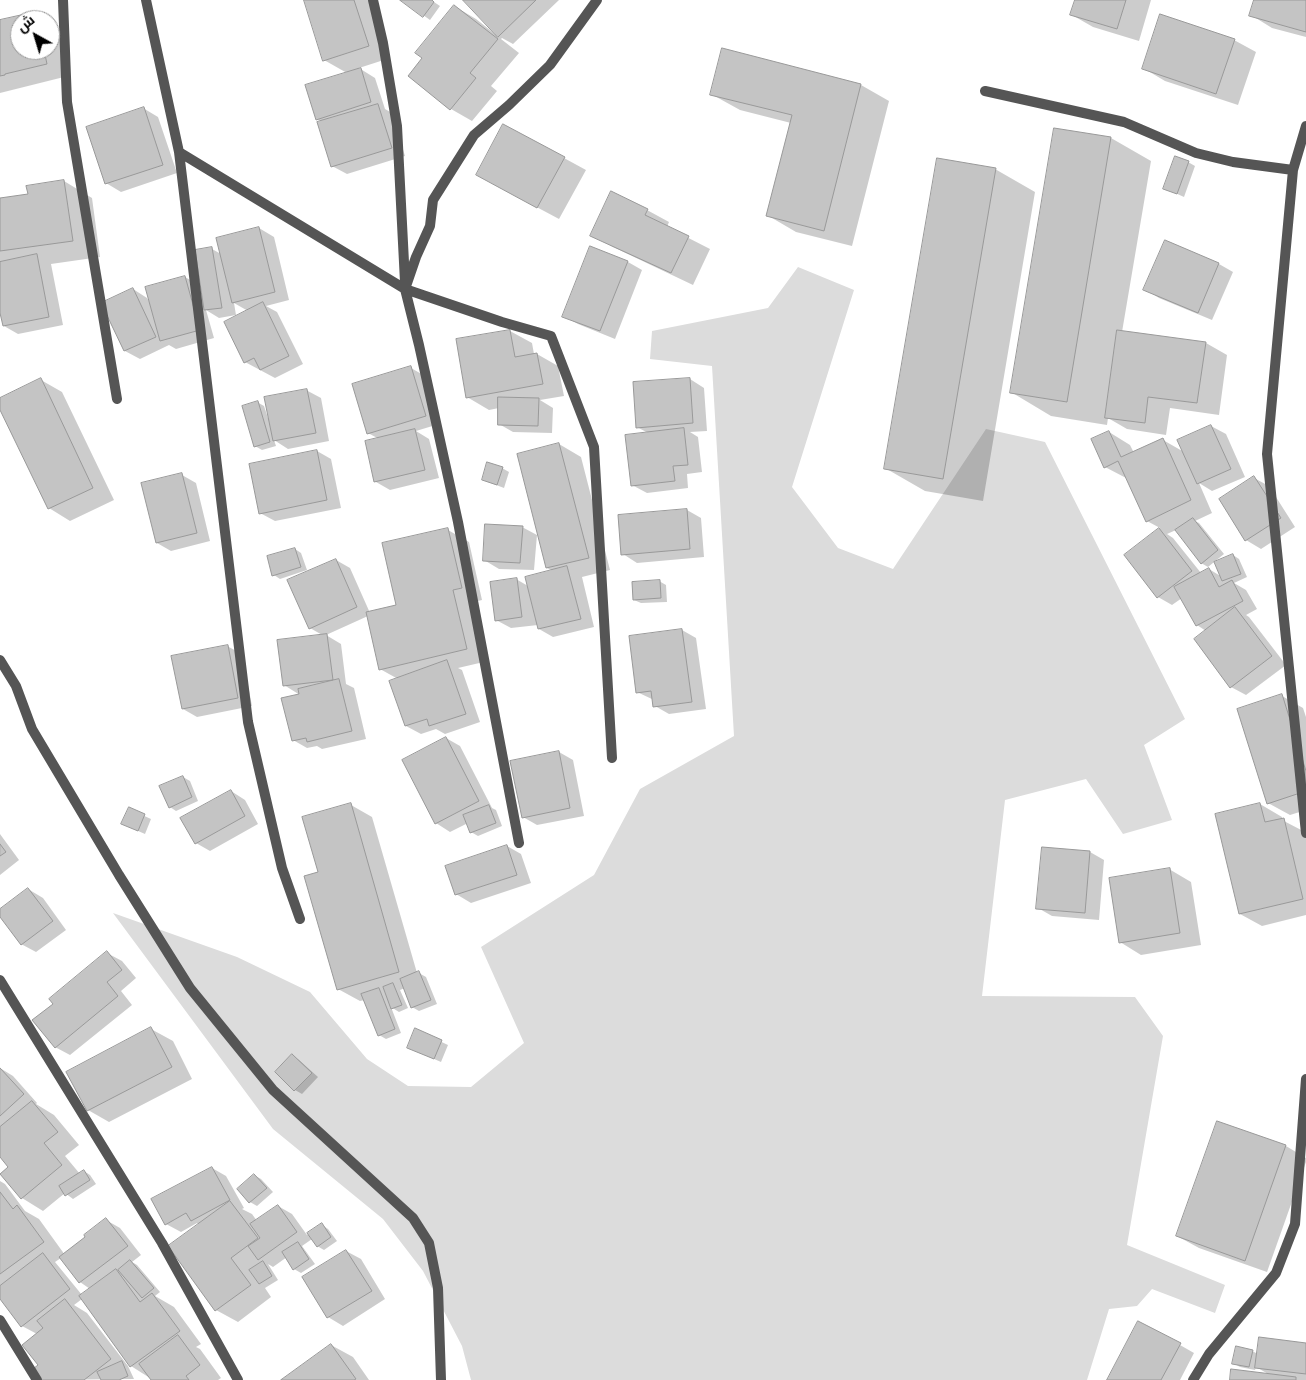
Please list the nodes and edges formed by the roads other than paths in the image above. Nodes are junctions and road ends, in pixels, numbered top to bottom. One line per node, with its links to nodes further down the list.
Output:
1 (64, 0): 10 (street)
2 (146, 0): 7 (street)
3 (373, 0): 9 (street)
4 (597, 0): 9 (street)
5 (985, 91): 8 (street)
6 (1306, 126): 8 (street)
7 (179, 152): 9 (street); 15 (street)
8 (1293, 170): 13 (street)
9 (405, 289): 12 (street); 14 (street)
10 (117, 399)
11 (0, 660): 21 (street)
12 (612, 758)
13 (1306, 833)
14 (519, 844)
15 (300, 919)
16 (0, 980): 20 (street)
17 (1306, 1079): 22 (street)
18 (0, 1320): 19 (street)
19 (36, 1380)
20 (238, 1380)
21 (441, 1380)
22 (1193, 1380)

